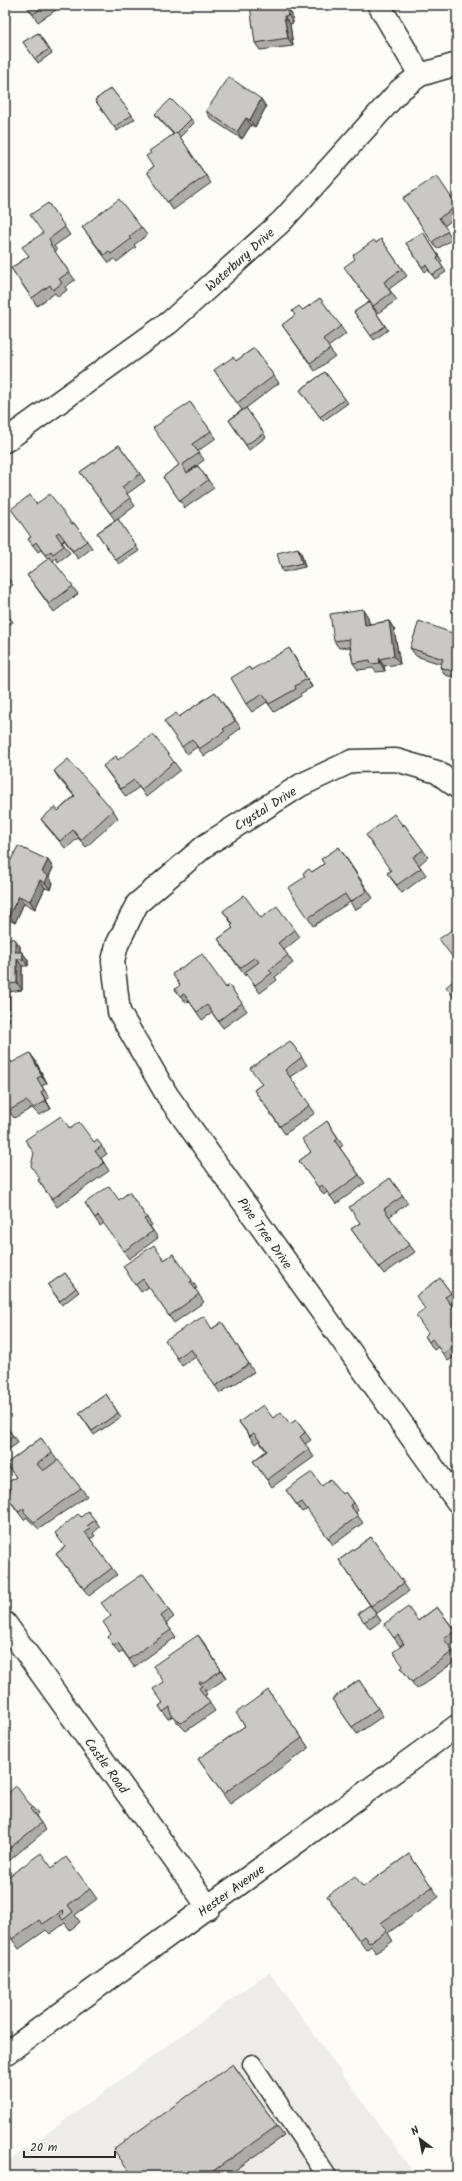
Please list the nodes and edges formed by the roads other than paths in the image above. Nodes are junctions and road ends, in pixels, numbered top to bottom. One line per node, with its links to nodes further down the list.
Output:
1 (379, 5): 3 (street)
2 (457, 64): 3 (street, Waterbury Drive)
3 (420, 75): 4 (street, Waterbury Drive)
4 (5, 441)
5 (457, 787): 6 (street, Crystal Drive)
6 (116, 949): 7 (street, Pine Tree Drive)
7 (457, 1502)
8 (5, 1623): 10 (street, Castle Road)
9 (457, 1726): 10 (street, Hester Avenue)
10 (209, 1908): 11 (street, Hester Avenue)
11 (5, 2054)
12 (252, 2064): 13 (lane)
13 (325, 2175)

